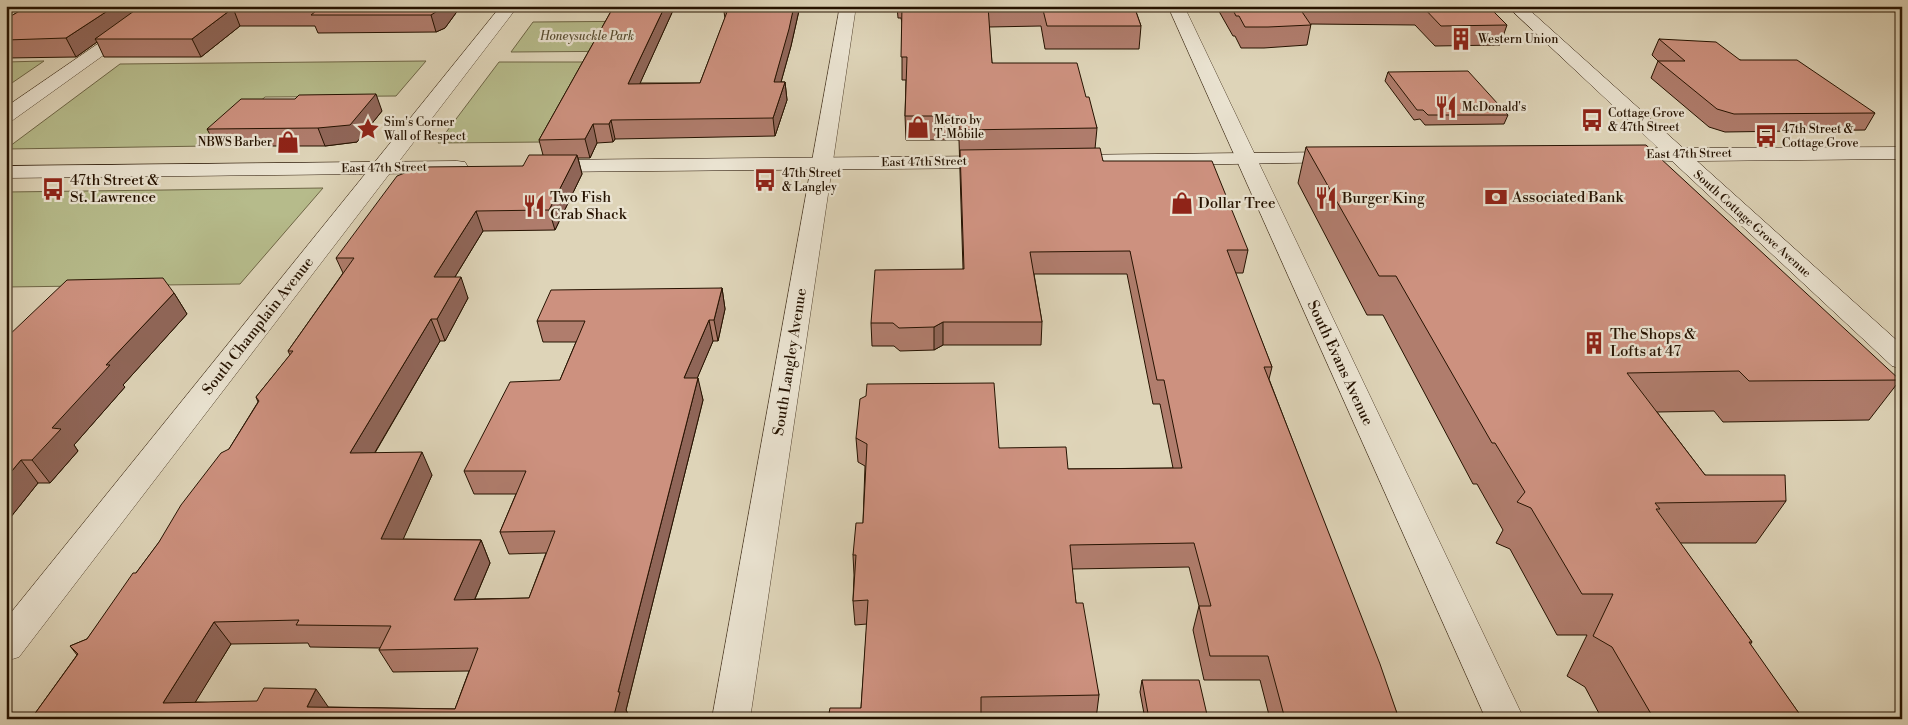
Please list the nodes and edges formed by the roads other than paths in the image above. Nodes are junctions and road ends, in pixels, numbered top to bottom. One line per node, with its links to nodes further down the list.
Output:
1 (164, 6): 6 (street)
2 (510, 6): 17 (street, South Champlain Avenue)
3 (848, 6): 14 (street, South Langley Avenue)
4 (1176, 6): 11 (street, South Evans Avenue)
5 (1515, 6): 8 (street, South Cottage Grove Avenue)
6 (6, 116)
7 (1902, 153): 8 (street, East 47th Street)
8 (1676, 154): 9 (street, East 47th Street); 19 (street, South Cottage Grove Avenue)
9 (1600, 155)
10 (1357, 158): 11 (street)
11 (1247, 159): 12 (street); 22 (street, South Evans Avenue)
12 (1048, 161)
13 (1019, 162): 14 (street, East 47th Street)
14 (823, 163): 15 (street, East 47th Street); 21 (street, South Langley Avenue)
15 (518, 166)
16 (479, 167): 17 (street, East 47th Street)
17 (383, 168): 18 (street, East 47th Street); 20 (street, South Champlain Avenue)
18 (6, 172)
19 (1902, 360)
20 (6, 646)
21 (732, 719)
22 (1505, 719)

